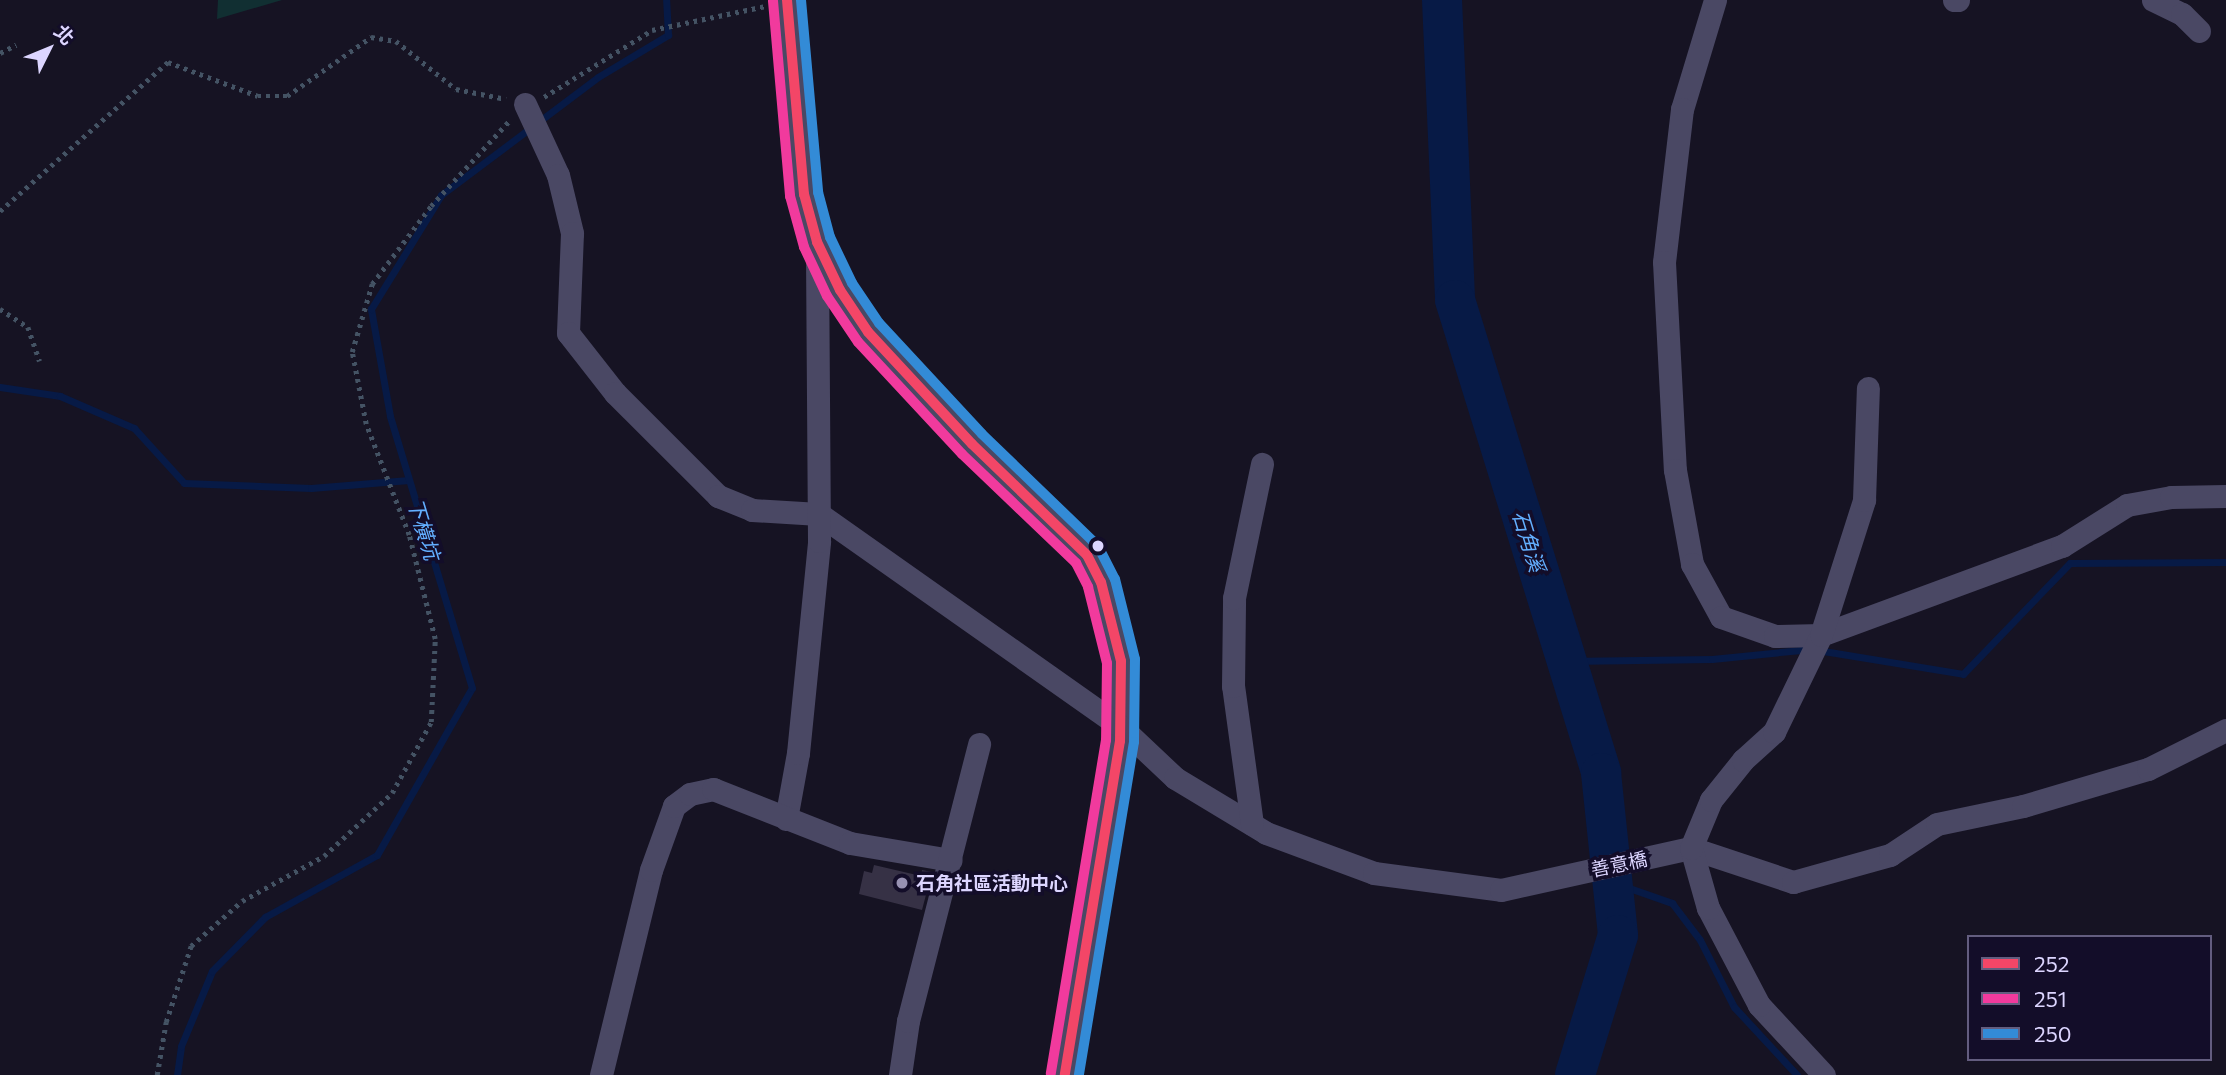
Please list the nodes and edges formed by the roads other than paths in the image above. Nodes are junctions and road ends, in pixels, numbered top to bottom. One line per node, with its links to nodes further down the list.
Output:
1 (1715, 0): 11 (street)
2 (2153, 0): 4 (street)
3 (787, 1): 6 (street)
4 (2199, 32)
5 (527, 107): 10 (street)
6 (817, 242): 10 (street); 12 (street)
7 (1868, 388): 11 (street)
8 (1262, 464): 16 (street)
9 (2226, 496): 11 (street)
10 (819, 514): 12 (street, 善意橋); 15 (street)
11 (1821, 635): 17 (street)
12 (1120, 726): 16 (street, 善意橋); 21 (street)
13 (2226, 730): 17 (street)
14 (979, 744): 18 (street)
15 (786, 819): 18 (street); 19 (street)
16 (1252, 824): 17 (street, 善意橋)
17 (1691, 848): 22 (street)
18 (951, 860): 20 (street)
19 (601, 1075)
20 (900, 1075)
21 (1065, 1075)
22 (1824, 1075)

